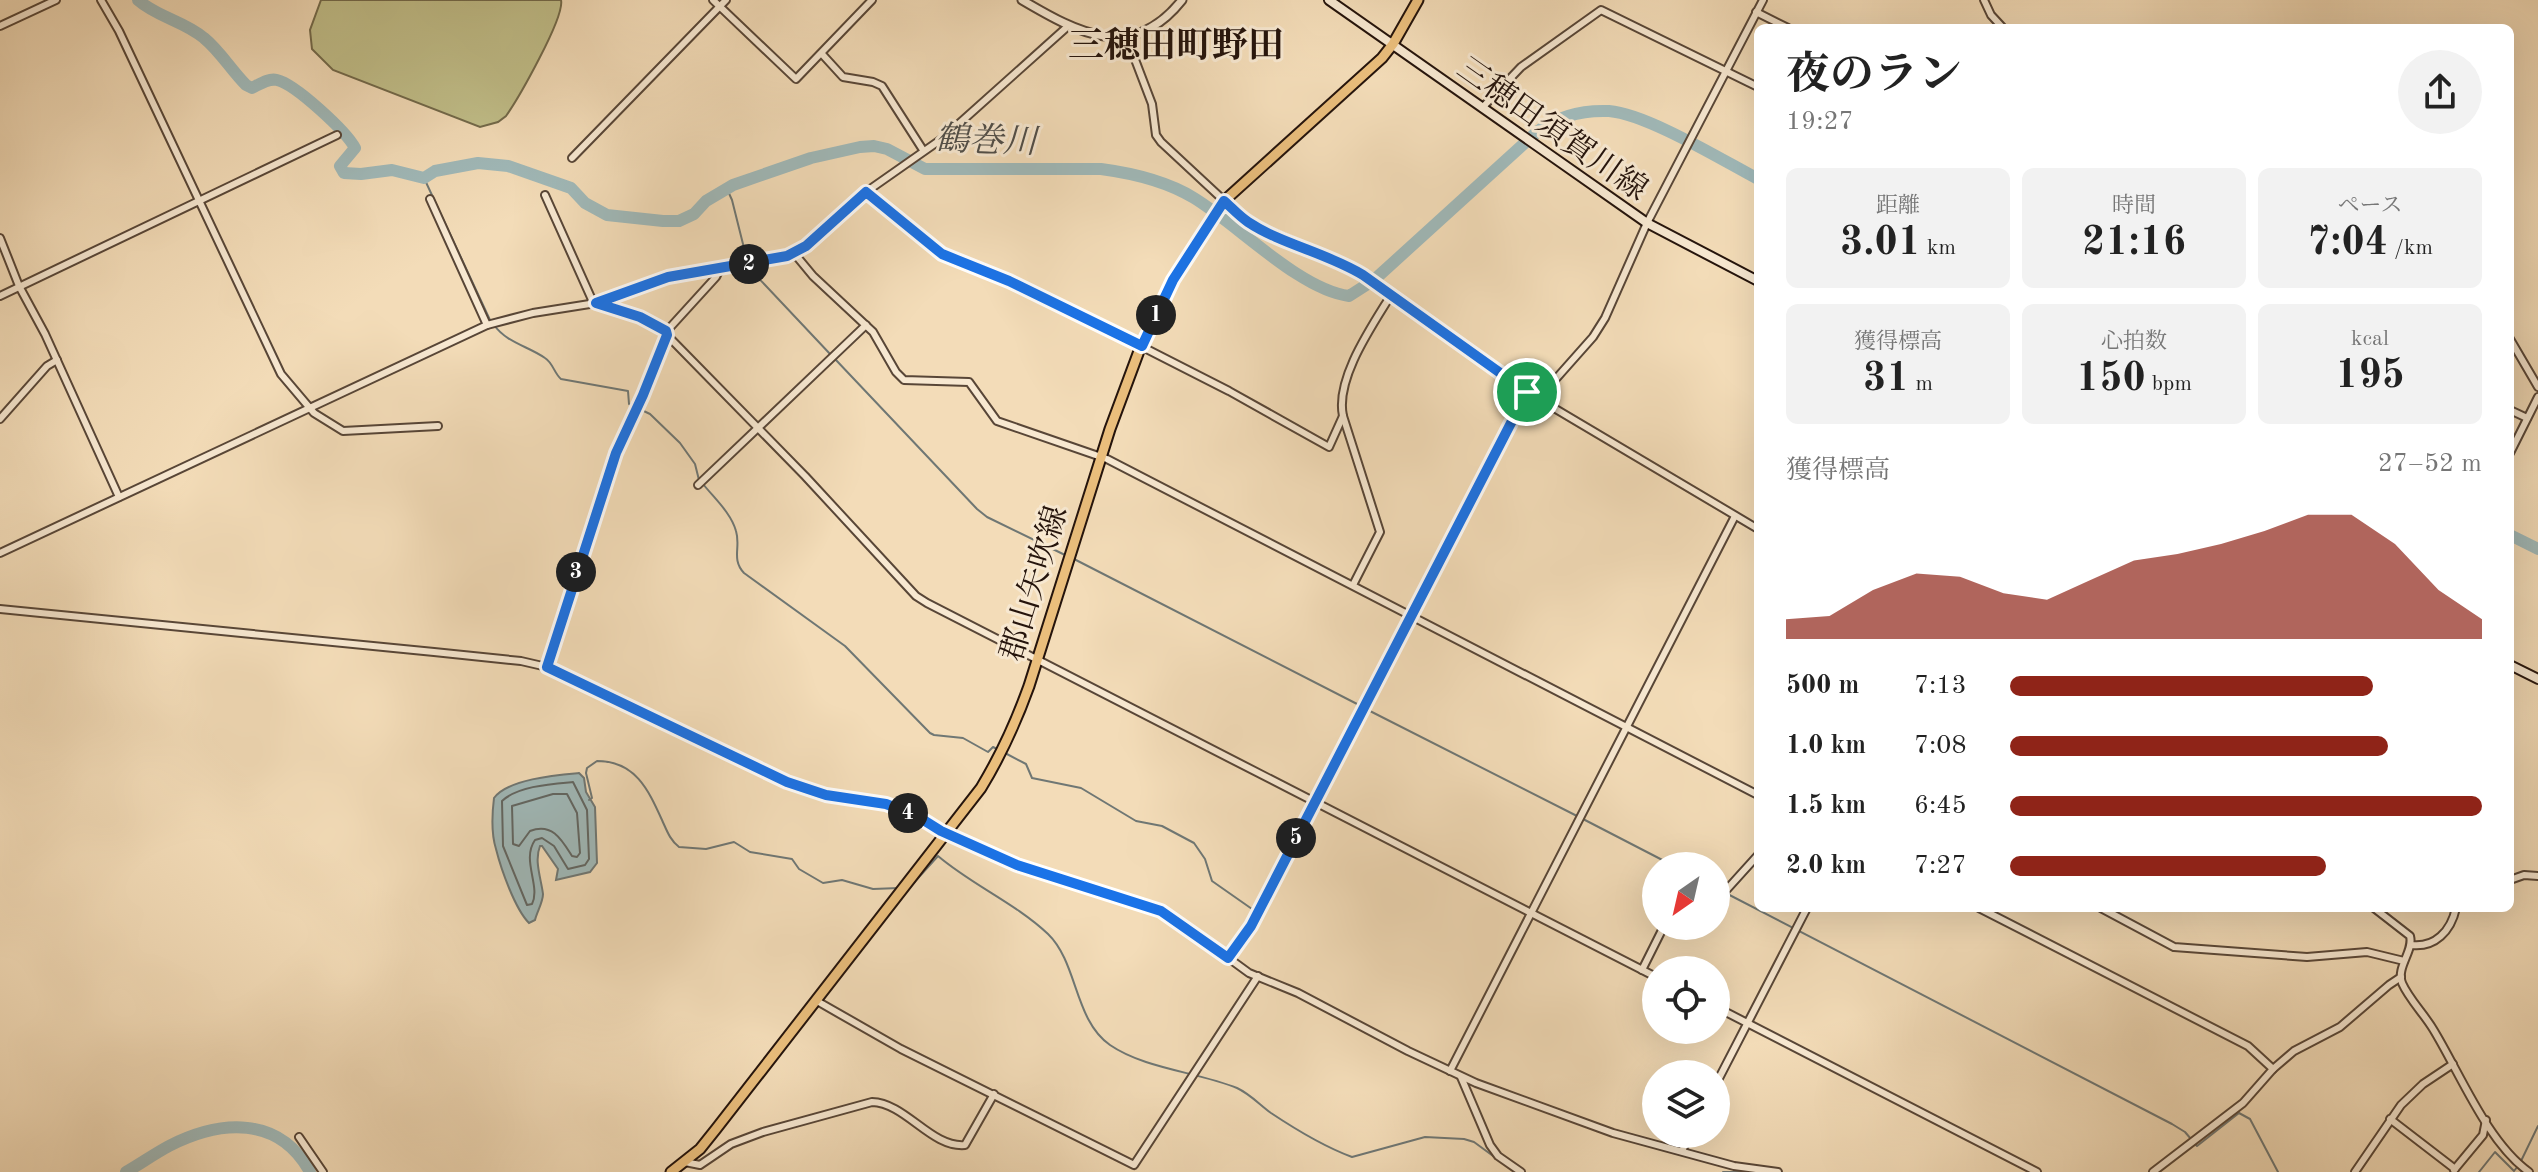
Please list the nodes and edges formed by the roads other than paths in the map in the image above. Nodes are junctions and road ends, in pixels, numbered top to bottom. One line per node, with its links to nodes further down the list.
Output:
1 (56, 0): 16 (street)
2 (101, 0): 30 (street)
3 (713, 0): 12 (street)
4 (726, 0): 12 (street)
5 (872, 0): 20 (street)
6 (1022, 0): 17 (street)
7 (1182, 0): 18 (street)
8 (1329, 0): 19 (main road, 三穂田須賀川線)
9 (1418, 0): 19 (main road, 郡山矢吹線)
10 (1763, 0): 13 (street)
11 (1984, 0): 15 (street)
12 (720, 6): 20 (street); 26 (street)
13 (1756, 12): 14 (street); 21 (street)
14 (1780, 24)
15 (1999, 24)
16 (0, 26)
17 (1067, 27): 18 (street); 25 (street)
18 (1126, 36): 31 (street)
19 (1393, 44): 23 (main road, 三穂田須賀川線); 31 (main road, 郡山矢吹線)
20 (822, 54): 25 (street)
21 (1725, 71): 22 (street); 23 (street); 32 (street)
22 (1754, 85)
23 (1482, 108): 32 (main road, 三穂田須賀川線)
24 (337, 135): 30 (street)
25 (923, 150): 27 (street)
26 (572, 158)
27 (866, 192): 34 (street); 44 (street)
28 (545, 195): 40 (street)
29 (430, 199): 41 (street)
30 (199, 201): 37 (street); 51 (street)
31 (1221, 206): 38 (street); 44 (main road, 郡山矢吹線)
32 (1647, 223): 36 (main road, 三穂田須賀川線); 50 (street)
33 (0, 238): 37 (street)
34 (794, 253): 35 (street); 42 (street)
35 (720, 269): 40 (street); 43 (street)
36 (1754, 279)
37 (19, 286): 39 (street); 46 (street)
38 (1391, 295): 48 (street); 53 (street)
39 (0, 296)
40 (596, 303): 41 (street); 43 (street)
41 (487, 325): 51 (street)
42 (866, 325): 57 (street); 59 (street)
43 (666, 333): 57 (street); 69 (street)
44 (1142, 346): 53 (street); 59 (main road, 郡山矢吹線)
45 (2514, 346): 47 (street)
46 (57, 360): 55 (street); 61 (street)
47 (2538, 387)
48 (1527, 392): 50 (street); 67 (street)
49 (2538, 397): 54 (street)
50 (1538, 399): 62 (street)
51 (311, 407): 56 (street); 61 (street)
52 (2514, 412): 54 (street)
53 (1343, 416): 65 (street)
54 (2527, 418): 58 (street)
55 (0, 419)
56 (438, 426)
57 (758, 428): 60 (street); 68 (street)
58 (2514, 445)
59 (1101, 457): 65 (street); 68 (main road, 郡山矢吹線)
60 (698, 485)
61 (119, 497): 64 (street)
62 (1735, 516): 63 (street); 72 (street)
63 (1754, 527)
64 (0, 553)
65 (1353, 585): 67 (street)
66 (0, 609): 69 (street)
67 (1411, 615): 72 (street); 74 (street)
68 (1037, 658): 74 (street); 75 (main road, 郡山矢吹線)
69 (547, 667): 75 (street)
70 (2514, 667): 71 (main road)
71 (2538, 679)
72 (1627, 726): 73 (street); 84 (street)
73 (1754, 793)
74 (1315, 801): 84 (street); 87 (street)
75 (945, 833): 87 (street); 92 (main road, 郡山矢吹線)
76 (1754, 859): 79 (street)
77 (2538, 876): 78 (street)
78 (2514, 879)
79 (1730, 886)
80 (1805, 912): 94 (street)
81 (1987, 912): 97 (street)
82 (2380, 912): 86 (street)
83 (2455, 912): 86 (street)
84 (1531, 913): 89 (street); 98 (street)
85 (2112, 913): 88 (street)
86 (2411, 945): 88 (street)
87 (1228, 958): 90 (street)
88 (2404, 961): 91 (street)
89 (1642, 970)
90 (1258, 976): 98 (street); 100 (street)
91 (2401, 977): 96 (street); 97 (street)
92 (817, 1001): 100 (street); 106 (main road, 郡山矢吹線)
93 (1730, 1014): 94 (street)
94 (1748, 1023): 95 (street); 112 (street)
95 (1729, 1060)
96 (2453, 1064): 101 (street); 102 (street)
97 (2273, 1069): 113 (street)
98 (1450, 1071): 99 (street)
99 (1461, 1076): 105 (street); 110 (street)
100 (994, 1094): 106 (street)
101 (2390, 1119): 107 (street); 114 (street)
102 (2486, 1120): 107 (street); 115 (street)
103 (299, 1137): 108 (street)
104 (1683, 1148): 105 (street)
105 (1682, 1151): 111 (street)
106 (684, 1161): 109 (main road, 郡山矢吹線)
107 (2454, 1170)
108 (323, 1172)
109 (671, 1172)
110 (1521, 1172)
111 (1778, 1172)
112 (2037, 1172)
113 (2153, 1172)
114 (2355, 1172)
115 (2529, 1172)

